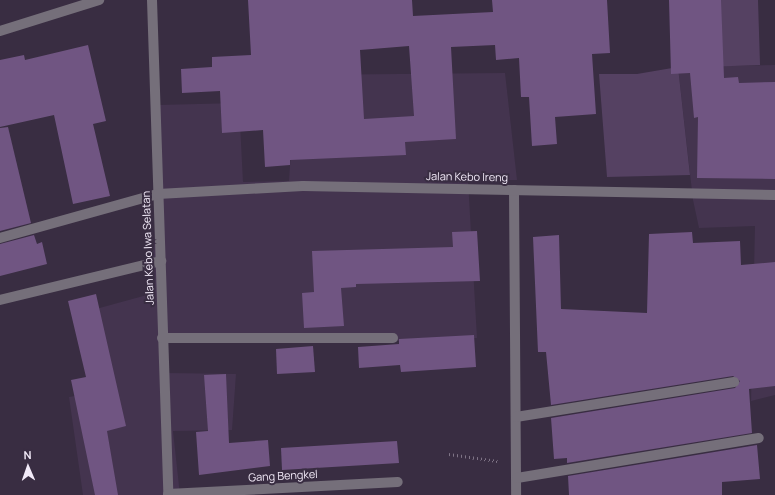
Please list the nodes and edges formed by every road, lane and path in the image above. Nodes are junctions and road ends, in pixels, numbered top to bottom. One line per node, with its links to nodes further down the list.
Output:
1 (99, 0): 3 (street)
2 (152, 0): 5 (street, Jalan Kebo Iwa Selatan)
3 (0, 31)
4 (514, 190): 5 (street, Jalan Kebo Ireng); 6 (street, Jalan Kebo Ireng); 13 (street)
5 (158, 194): 7 (street, Jalan Kebo Ireng); 8 (street, Jalan Kebo Iwa Selatan)
6 (775, 195)
7 (0, 238)
8 (161, 261): 9 (street); 10 (street, Jalan Kebo Iwa Selatan)
9 (0, 300)
10 (162, 338): 11 (street); 19 (street, Jalan Kebo Iwa Selatan)
11 (393, 338)
12 (734, 382): 13 (street)
13 (516, 418): 16 (street)
14 (759, 438): 17 (street)
15 (449, 454): 16 (path)
16 (517, 464): 17 (street)
17 (517, 478): 20 (street)
18 (398, 482): 19 (street, Gang Bengkel)
19 (168, 494)
20 (516, 495)

